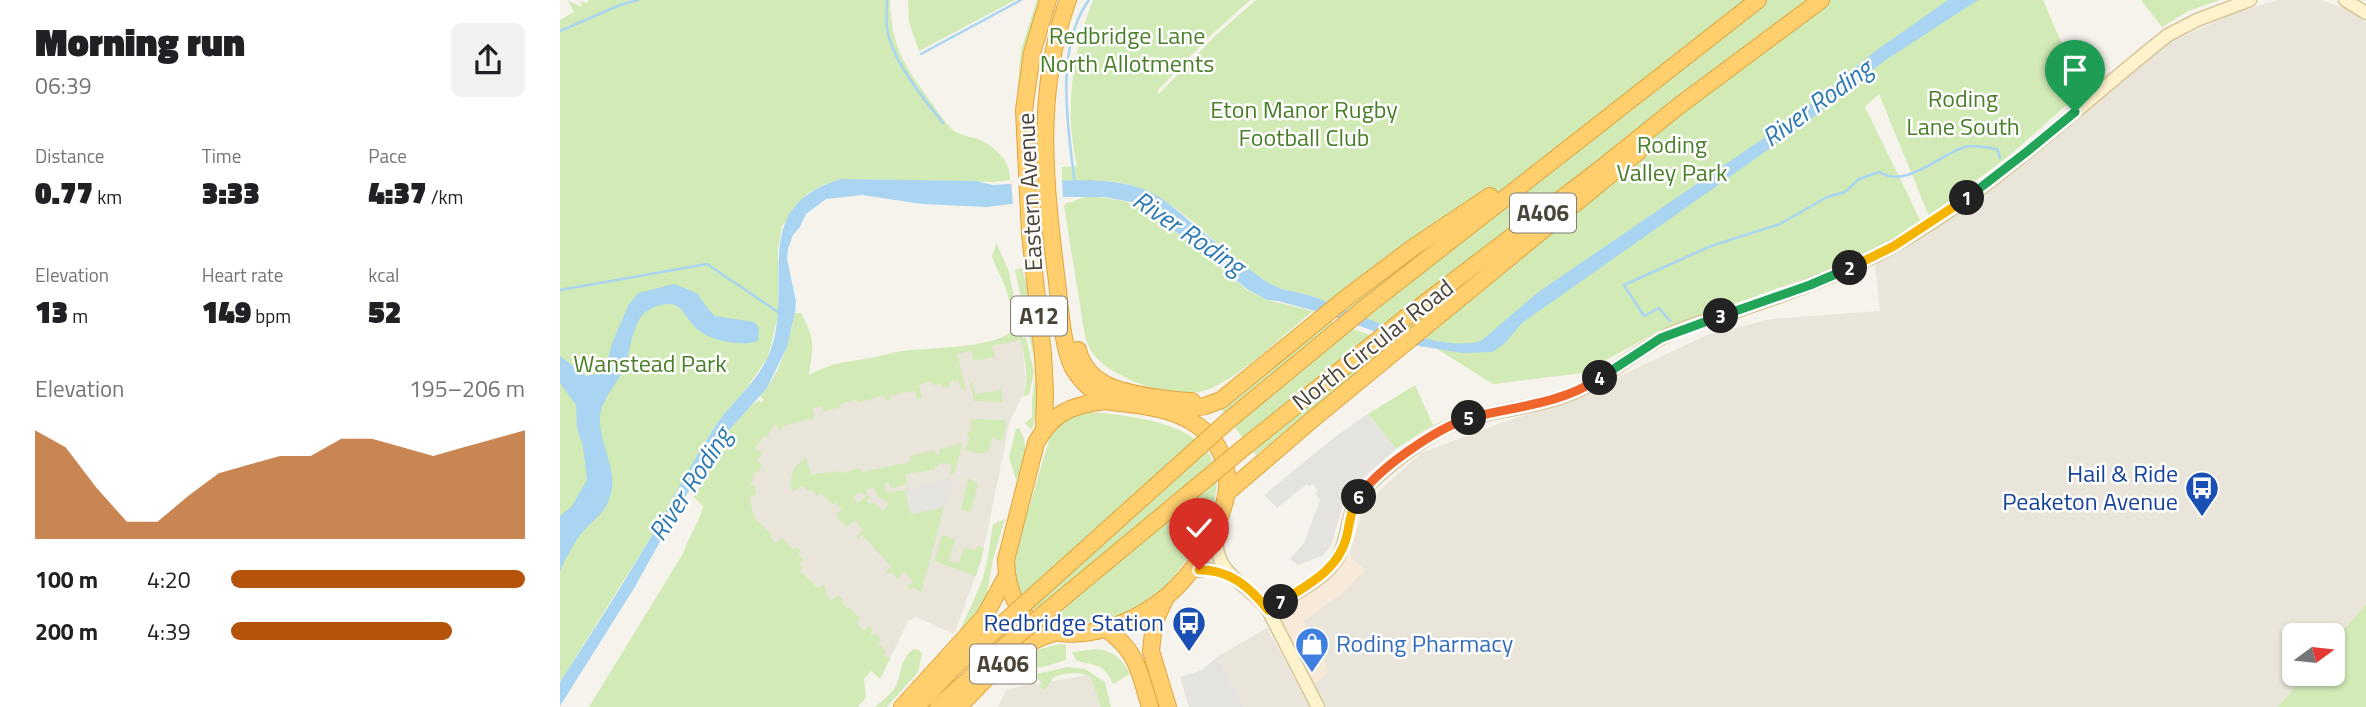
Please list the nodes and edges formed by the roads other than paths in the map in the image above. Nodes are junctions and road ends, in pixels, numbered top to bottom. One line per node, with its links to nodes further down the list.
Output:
1 (1048, 0): 14 (highway, Eastern Avenue / A12)
2 (1068, 0): 10 (highway, Eastern Avenue / A12)
3 (1758, 0): 9 (highway, North Circular Road / A406)
4 (1821, 0): 8 (highway, North Circular Road / A406)
5 (2250, 0): 21 (street)
6 (2345, 0): 7 (street)
7 (2366, 13)
8 (1680, 105): 15 (highway, A406); 26 (highway, North Circular Road / A406, bridge)
9 (1576, 141): 11 (highway, A406); 25 (highway, North Circular Road / A406, bridge)
10 (1050, 229): 11 (highway, A406); 12 (highway, Eastern Avenue / A12)
11 (1261, 367): 13 (highway, A406)
12 (1105, 401): 13 (highway, A12); 14 (highway, A12)
13 (1171, 412): 15 (highway, A12)
14 (1044, 429): 19 (highway, A12)
15 (1229, 491): 16 (highway, A12)
16 (1216, 532): 17 (highway, A12); 18 (street)
17 (1189, 572): 18 (street); 20 (highway, A12)
18 (1227, 573): 21 (street)
19 (1006, 577): 23 (highway, A12); 24 (highway, A406)
20 (1166, 597): 22 (highway, A12); 29 (highway, A12)
21 (1268, 610): 30 (street)
22 (1106, 629): 23 (highway, A12); 28 (highway)
23 (1056, 632): 27 (highway, A406)
24 (902, 707)
25 (916, 707)
26 (938, 707)
27 (958, 707)
28 (1150, 707)
29 (1168, 707)
30 (1318, 707)

